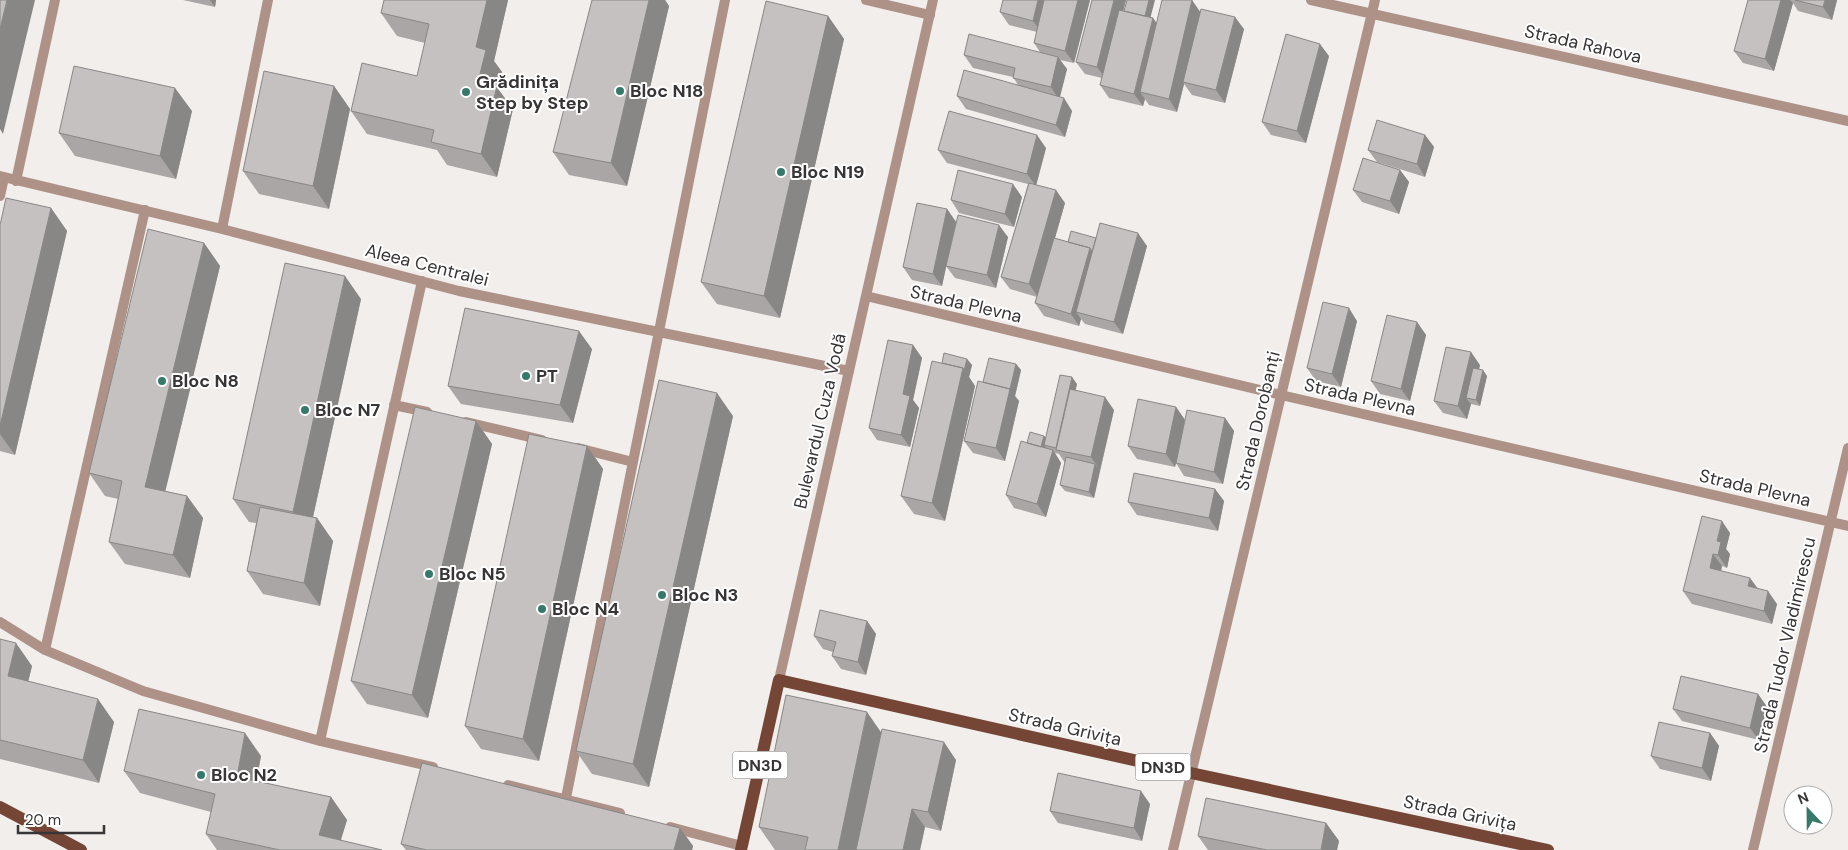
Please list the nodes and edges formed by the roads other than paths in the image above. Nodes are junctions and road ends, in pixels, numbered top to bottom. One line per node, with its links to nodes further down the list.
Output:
1 (55, 0): 12 (street)
2 (268, 0): 15 (street)
3 (725, 0): 18 (street)
4 (866, 0): 9 (street)
5 (933, 0): 9 (street, Bulevardul Cuza Vodă)
6 (1311, 0): 8 (street, Strada Rahova)
7 (1375, 0): 8 (street, Strada Dorobanți)
8 (1372, 13): 10 (street, Strada Rahova); 20 (street, Strada Dorobanți)
9 (930, 15): 17 (street, Bulevardul Cuza Vodă)
10 (1848, 121)
11 (2, 177): 12 (street, Aleea Centralei); 13 (street)
12 (16, 181): 14 (street, Aleea Centralei)
13 (0, 196)
14 (146, 210): 15 (street, Aleea Centralei); 29 (street)
15 (222, 229): 16 (street, Aleea Centralei)
16 (422, 281): 18 (street, Aleea Centralei); 21 (street)
17 (866, 296): 19 (street, Bulevardul Cuza Vodă); 20 (street, Strada Plevna)
18 (660, 333): 19 (street, Aleea Centralei); 25 (street)
19 (849, 371): 30 (street, Bulevardul Cuza Vodă)
20 (1281, 395): 26 (street, Strada Plevna); 33 (street, Strada Dorobanți)
21 (394, 404): 22 (street); 31 (street)
22 (432, 414)
23 (452, 418): 25 (street)
24 (1848, 448): 26 (street, Strada Tudor Vladimirescu)
25 (633, 462): 35 (street)
26 (1830, 522): 27 (street, Strada Plevna); 43 (street, Strada Tudor Vladimirescu)
27 (1848, 526)
28 (0, 622): 29 (street)
29 (45, 650): 31 (street)
30 (780, 680): 33 (main road, Strada Grivița / DN3D); 39 (main road, Bulevardul Cuza Vodă / DN3D)
31 (320, 741): 32 (street)
32 (443, 769)
33 (1191, 774): 41 (street, Strada Dorobanți); 42 (main road, Strada Grivița / DN3D)
34 (500, 783): 35 (street)
35 (566, 798): 37 (street)
36 (0, 806): 40 (main road)
37 (631, 816)
38 (658, 823): 39 (street)
39 (741, 848)
40 (81, 850)
41 (1173, 850)
42 (1548, 850)
43 (1753, 850)

